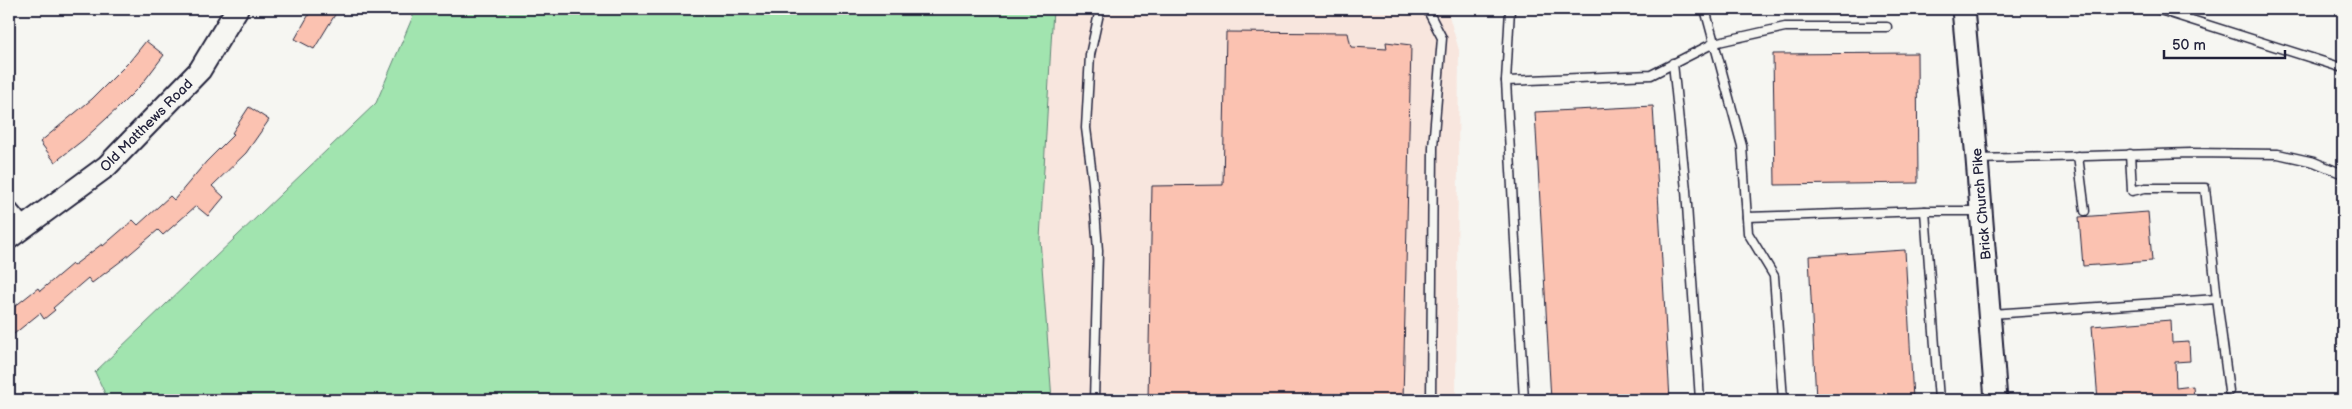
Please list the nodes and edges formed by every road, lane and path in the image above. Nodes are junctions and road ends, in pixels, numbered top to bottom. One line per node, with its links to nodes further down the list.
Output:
1 (237, 9): 22 (main road, Old Matthews Road)
2 (1100, 9): 26 (lane)
3 (1427, 9): 27 (lane)
4 (1510, 9): 12 (lane)
5 (1705, 9): 9 (lane)
6 (1963, 9): 15 (main road, Brick Church Pike)
7 (2157, 9): 11 (lane)
8 (1887, 27): 9 (lane)
9 (1714, 43): 10 (lane); 21 (lane)
10 (1673, 64): 12 (lane); 29 (lane)
11 (2343, 68)
12 (1506, 81): 28 (lane)
13 (2130, 154): 14 (lane); 16 (lane); 23 (lane)
14 (2078, 156): 15 (lane); 20 (lane)
15 (1977, 159): 19 (main road, Brick Church Pike)
16 (2343, 174)
17 (9, 208): 22 (street)
18 (1925, 211): 19 (lane); 21 (lane); 31 (lane)
19 (1981, 211): 24 (main road, Brick Church Pike)
20 (2085, 211)
21 (1747, 217): 30 (lane)
22 (16, 233)
23 (2217, 299): 24 (lane); 25 (lane)
24 (1989, 314): 32 (main road, Brick Church Pike)
25 (2229, 391)
26 (1094, 400)
27 (1431, 400)
28 (1524, 400)
29 (1700, 400)
30 (1783, 400)
31 (1939, 400)
32 (1996, 400)

